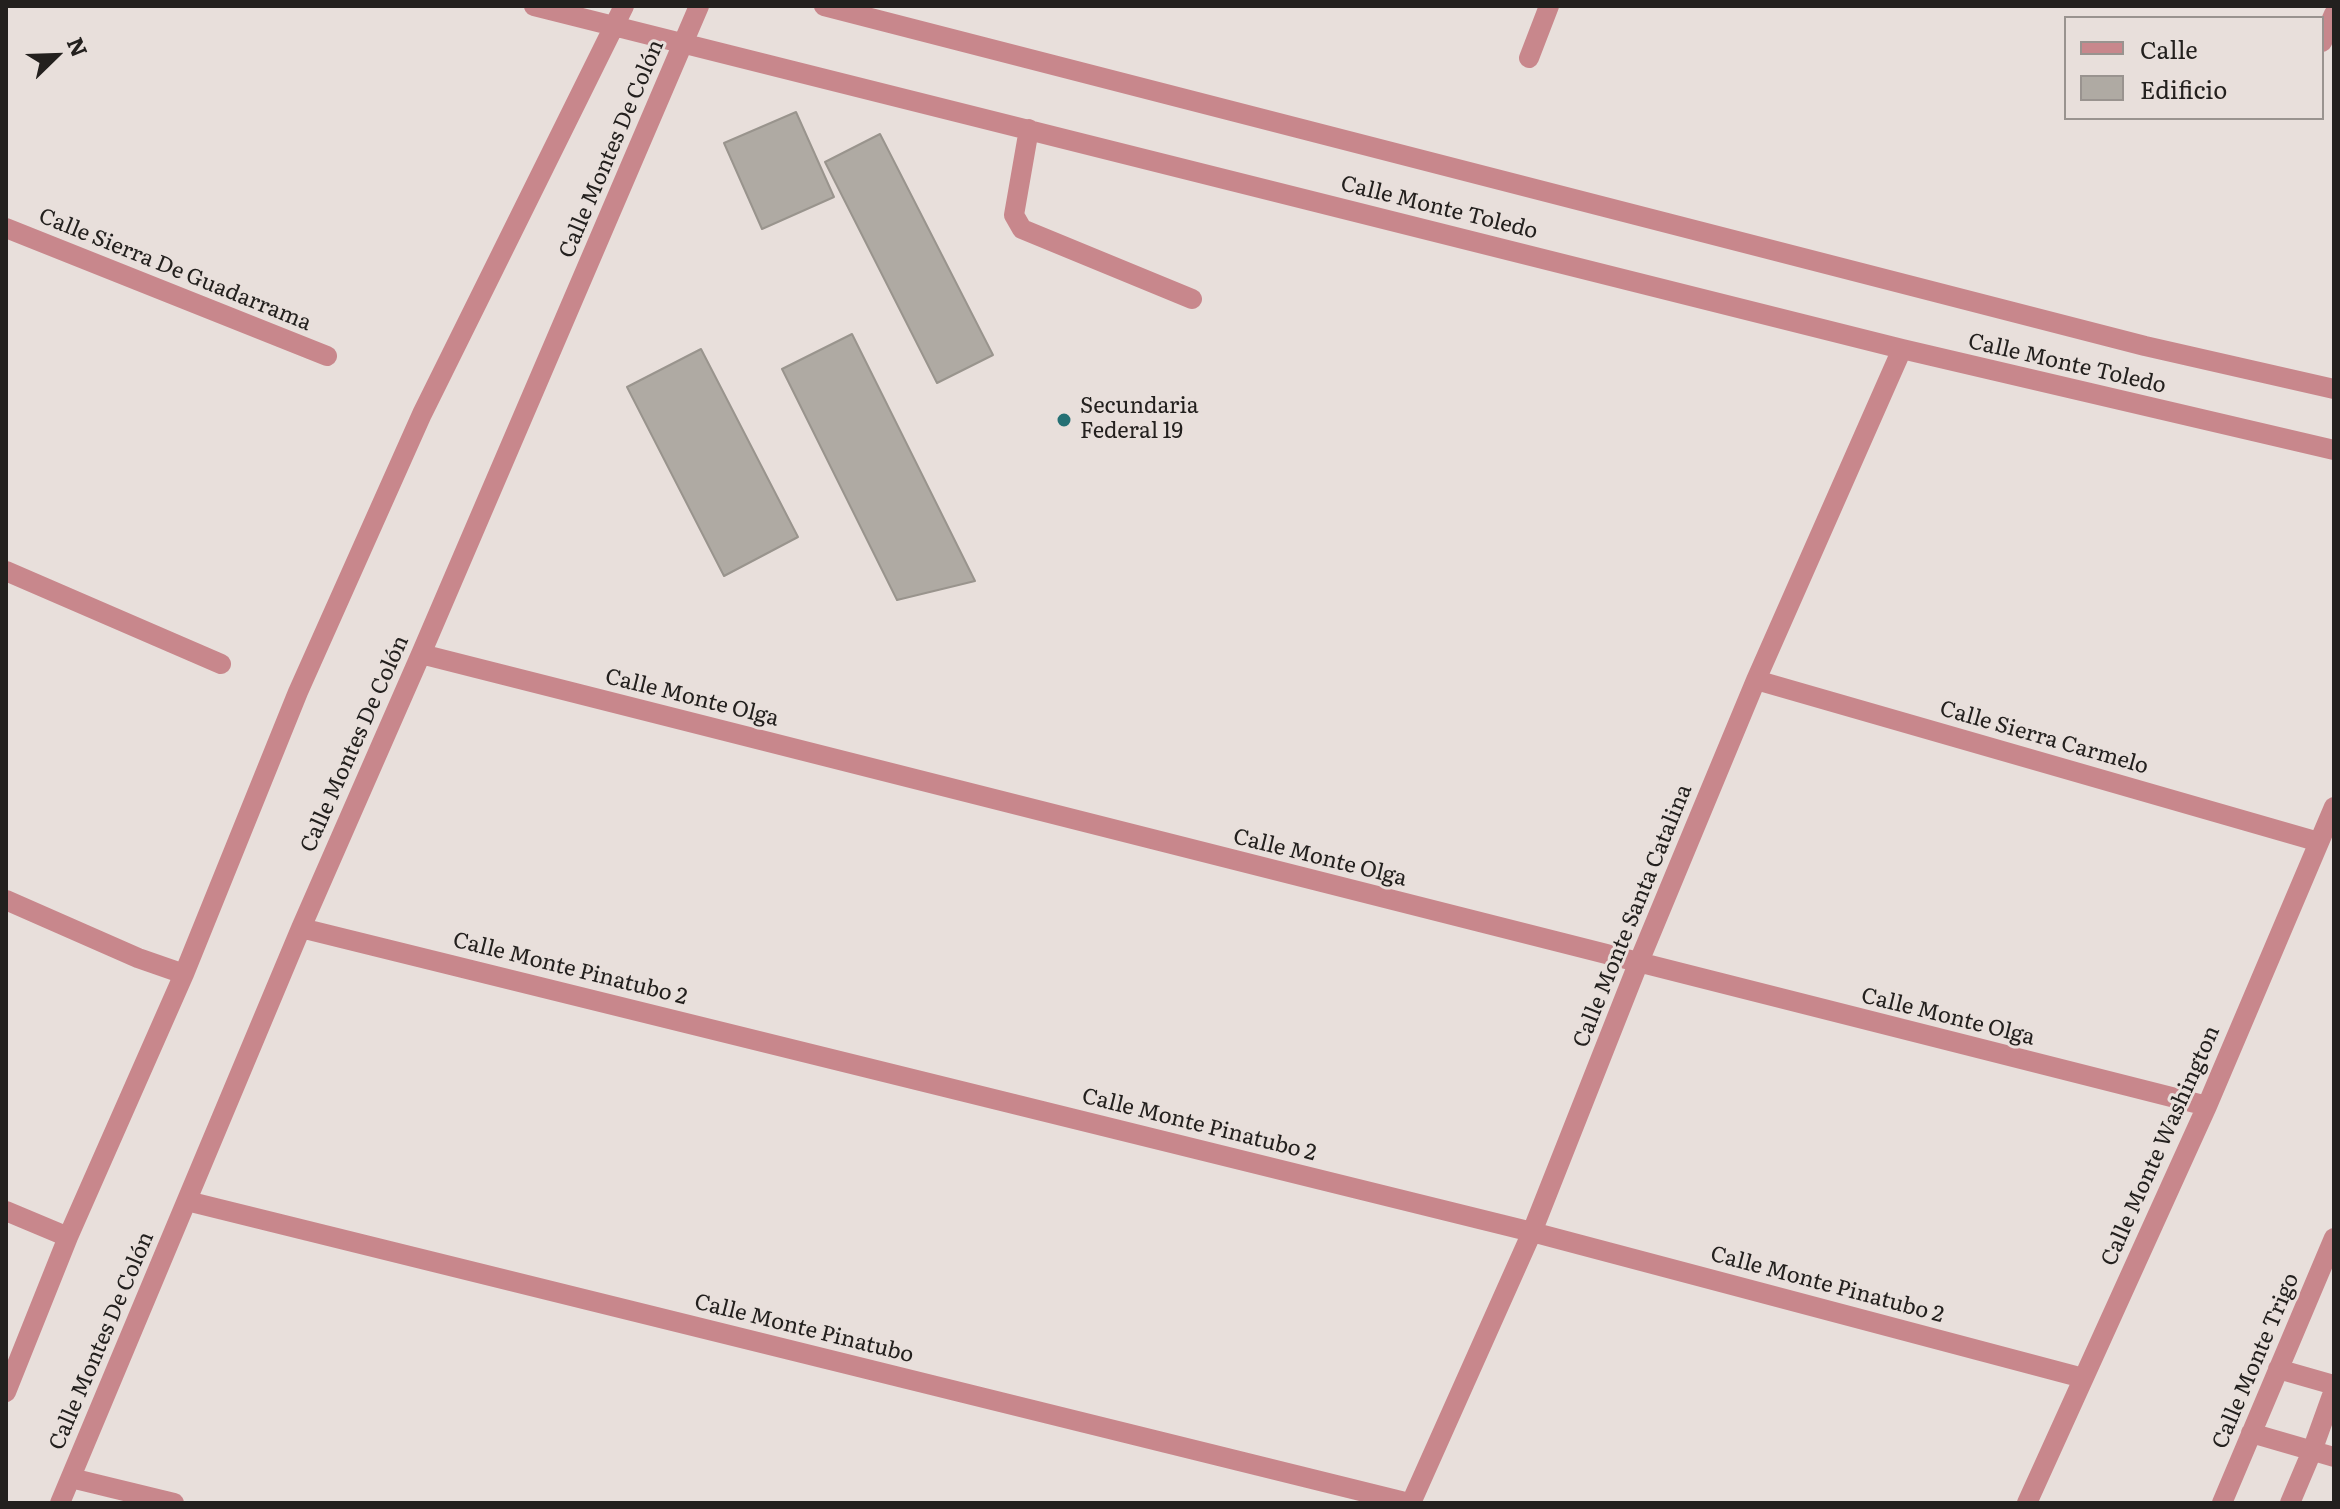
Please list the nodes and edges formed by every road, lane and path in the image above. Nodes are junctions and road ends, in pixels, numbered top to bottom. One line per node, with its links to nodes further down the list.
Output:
1 (534, 6): 7 (street, Calle Monte Toledo)
2 (624, 6): 7 (street, Calle Montes De Colón)
3 (699, 6): 9 (street, Calle Montes De Colón)
4 (824, 6): 16 (street, Calle Monte Toledo)
5 (1549, 6): 10 (street)
6 (2334, 14): 8 (street)
7 (614, 26): 9 (street, Calle Monte Toledo); 27 (street, Calle Montes De Colón)
8 (2324, 37)
9 (684, 42): 11 (street, Calle Monte Toledo); 19 (street, Calle Montes De Colón)
10 (1529, 58)
11 (1029, 129): 13 (street); 14 (street, Calle Monte Toledo)
12 (6, 228): 15 (street, Calle Sierra De Guadarrama)
13 (1192, 299)
14 (1902, 349): 17 (street, Calle Monte Toledo); 21 (street, Calle Monte Santa Catalina)
15 (327, 356)
16 (2334, 389)
17 (2334, 450)
18 (6, 571): 20 (street)
19 (421, 654): 25 (street, Calle Montes De Colón); 26 (street, Calle Monte Olga)
20 (221, 664)
21 (1756, 680): 23 (street, Calle Sierra Carmelo); 26 (street, Calle Monte Santa Catalina)
22 (2334, 807): 23 (street, Calle Monte Washington)
23 (2319, 842): 28 (street, Calle Monte Washington)
24 (6, 900): 27 (street)
25 (301, 928): 29 (street, Calle Montes De Colón); 31 (street, Calle Monte Pinatubo 2)
26 (1638, 964): 28 (street, Calle Monte Olga); 31 (street, Calle Monte Santa Catalina)
27 (184, 974): 32 (street, Calle Montes De Colón)
28 (2207, 1106): 35 (street, Calle Monte Washington)
29 (187, 1201): 41 (street, Calle Montes De Colón); 44 (street, Calle Monte Pinatubo)
30 (6, 1211): 32 (street)
31 (1532, 1232): 35 (street, Calle Monte Pinatubo 2); 44 (street, Calle Monte Santa Catalina)
32 (68, 1237): 37 (street, Calle Montes De Colón)
33 (2334, 1238): 34 (street, Calle Monte Trigo)
34 (2278, 1369): 36 (street); 38 (street, Calle Monte Trigo)
35 (2083, 1378): 45 (street, Calle Monte Washington)
36 (2334, 1387): 39 (street)
37 (6, 1392)
38 (2251, 1433): 39 (street); 46 (street, Calle Monte Trigo)
39 (2312, 1451): 40 (street); 47 (street)
40 (2334, 1457)
41 (71, 1478): 42 (street, Calle Montes De Colón); 43 (street)
42 (60, 1503)
43 (174, 1503)
44 (1410, 1503)
45 (2027, 1503)
46 (2222, 1503)
47 (2290, 1503)

